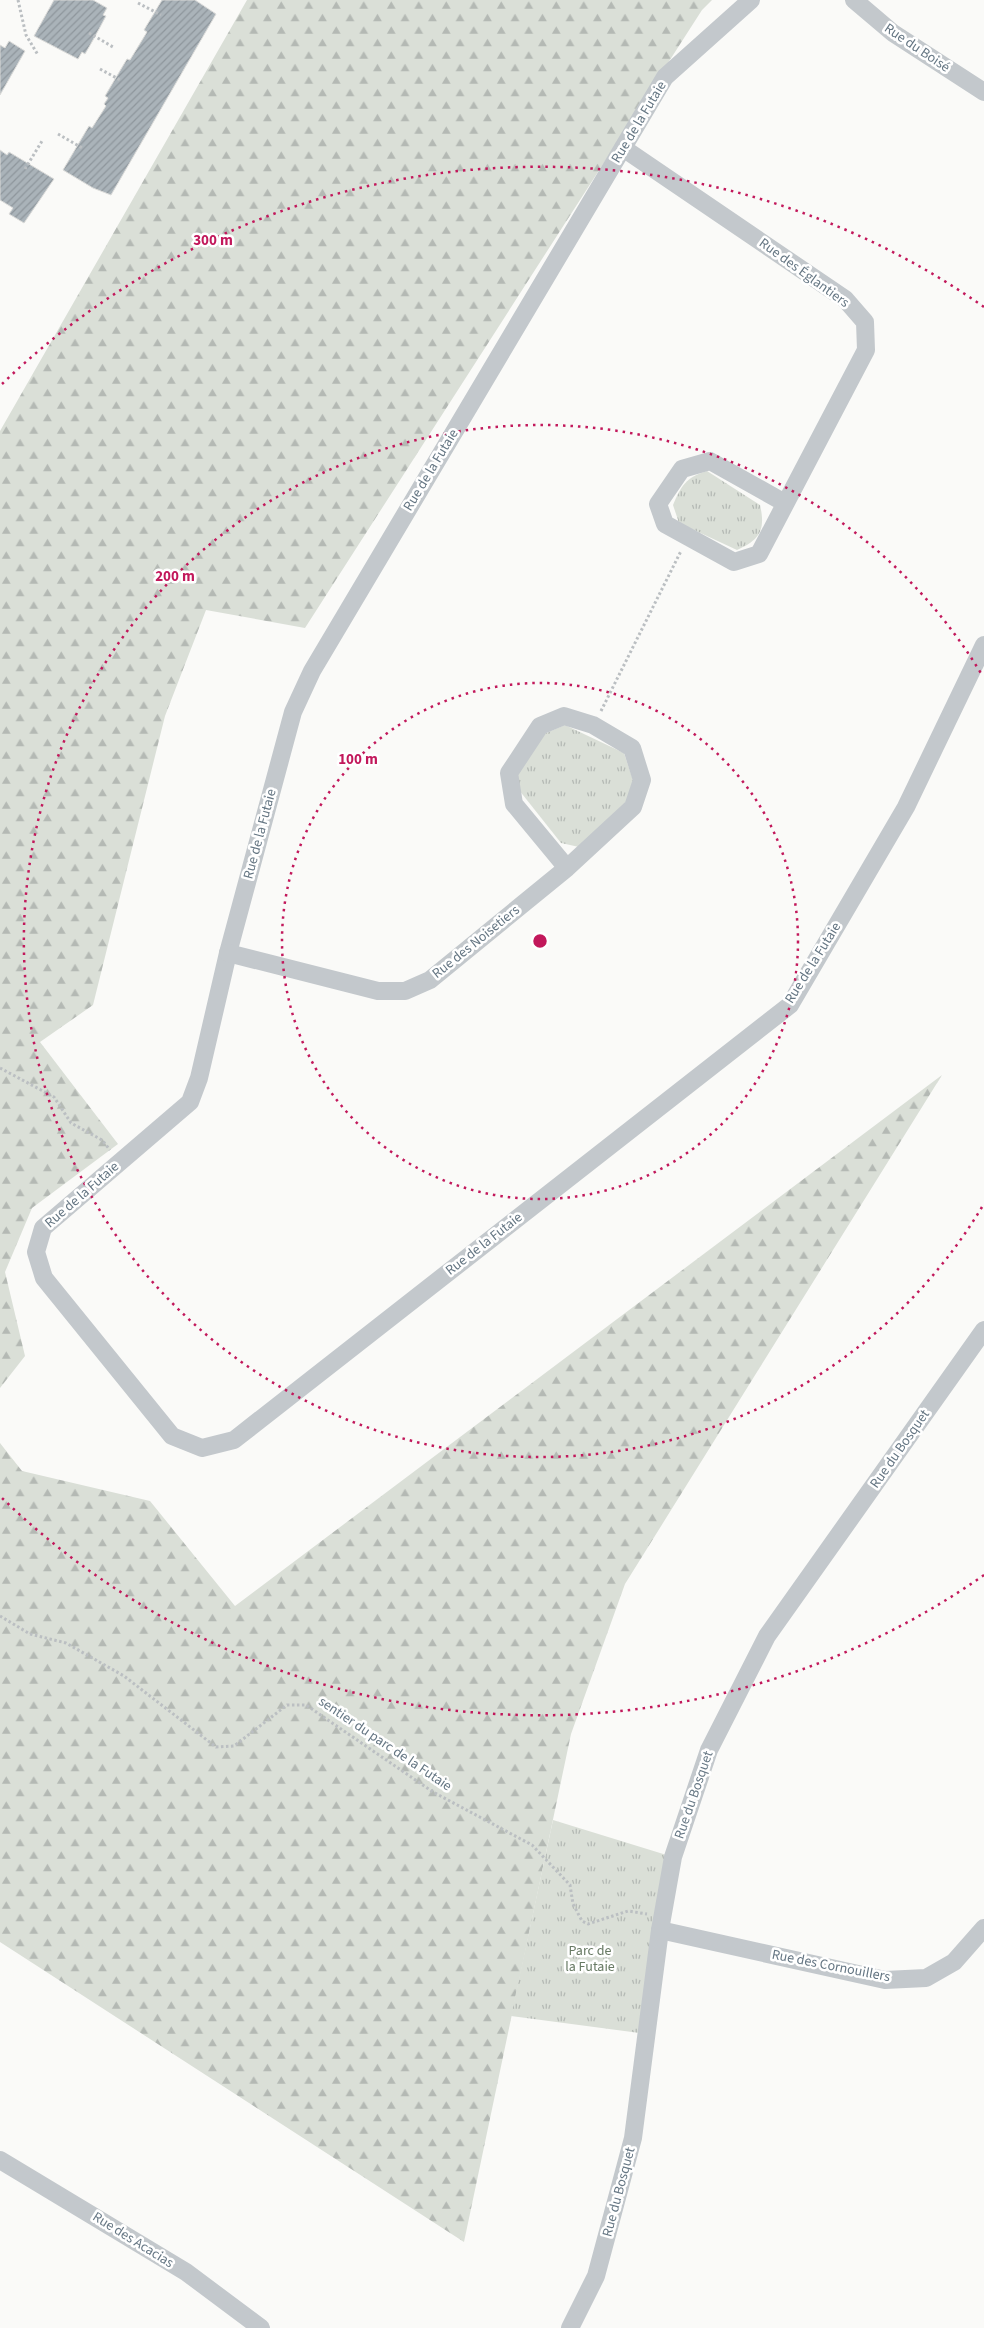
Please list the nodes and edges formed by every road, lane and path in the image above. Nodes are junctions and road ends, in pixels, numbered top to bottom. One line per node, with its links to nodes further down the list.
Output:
1 (18, 0): 8 (path)
2 (751, 0): 14 (street, Rue de la Futaie)
3 (854, 0): 11 (street, Rue du Boisé)
4 (138, 3): 5 (path)
5 (161, 15)
6 (89, 33): 7 (path)
7 (113, 46)
8 (38, 55)
9 (100, 69): 10 (path)
10 (122, 81)
11 (984, 92)
12 (58, 134): 15 (path)
13 (42, 141): 16 (path)
14 (623, 148): 17 (street, Rue des Églantiers); 22 (street, Rue de la Futaie)
15 (84, 149)
16 (25, 169)
17 (785, 503): 18 (street, Rue des Églantiers); 18 (street, Rue des Églantiers)
18 (688, 538): 20 (path)
19 (984, 645): 24 (street, Rue de la Futaie)
20 (593, 725): 21 (street, Rue des Noisetiers); 21 (street, Rue des Noisetiers)
21 (568, 868): 22 (street, Rue des Noisetiers)
22 (228, 953): 24 (street, Rue de la Futaie)
23 (0, 1068): 24 (path)
24 (120, 1162)
25 (984, 1330): 27 (street, Rue du Bosquet)
26 (0, 1616): 27 (path, sentier du parc de la Futaie)
27 (661, 1923): 28 (street, Rue des Cornouillers); 31 (street, Rue du Bosquet)
28 (984, 1928)
29 (0, 2160): 30 (street, Rue des Acacias)
30 (261, 2328)
31 (570, 2328)

